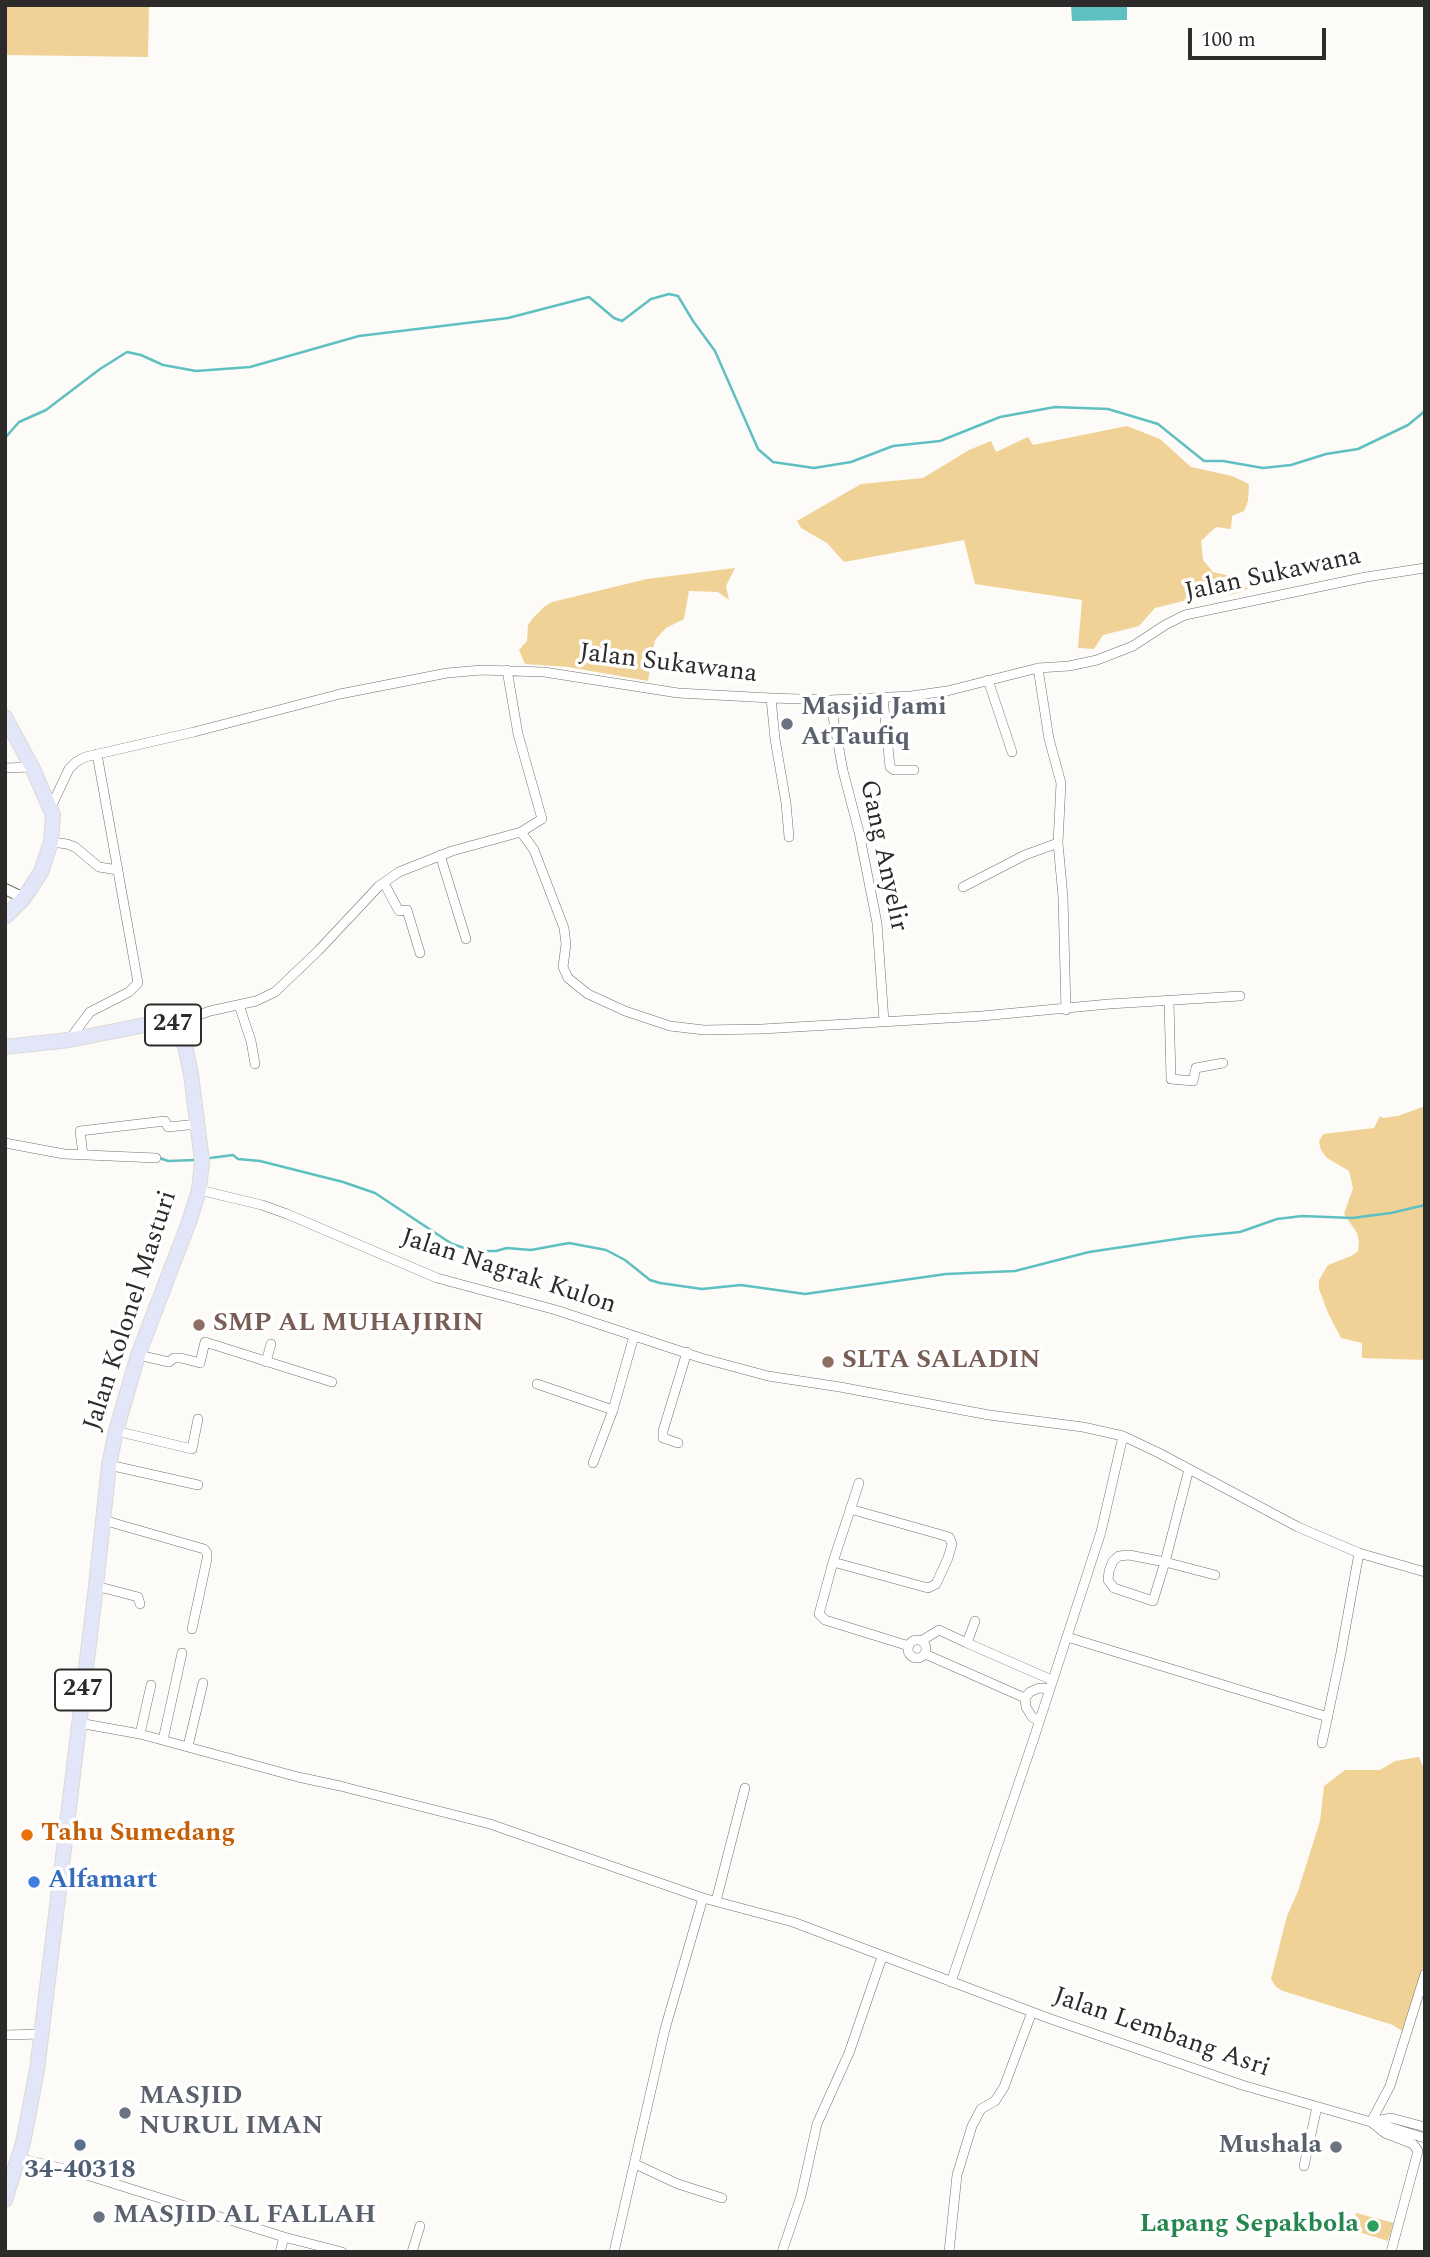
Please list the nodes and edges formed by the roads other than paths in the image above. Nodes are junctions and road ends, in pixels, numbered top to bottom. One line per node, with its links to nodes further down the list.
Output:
1 (1425, 568): 2 (street, Jalan Sukawana)
2 (1038, 668): 4 (street, Jalan Sukawana); 18 (street)
3 (507, 670): 5 (street, Jalan Sukawana); 10 (street, Jalan Sukawana); 15 (street)
4 (988, 680): 6 (street, Jalan Sukawana); 9 (street)
5 (771, 698): 7 (street, Jalan Sukawana); 16 (street)
6 (884, 698): 7 (street, Jalan Sukawana); 13 (street)
7 (830, 700): 32 (street, Gang Anyelir)
8 (5, 717): 11 (main road)
9 (1012, 752)
10 (97, 754): 14 (street, Jalan Sukawana); 20 (street)
11 (32, 767): 12 (street); 14 (main road)
12 (5, 768)
13 (914, 770)
14 (51, 807): 17 (main road)
15 (521, 832): 19 (street); 32 (street)
16 (789, 837)
17 (51, 842): 20 (street); 24 (main road)
18 (1058, 843): 22 (street); 31 (street)
19 (440, 855): 21 (street); 26 (street)
20 (118, 870): 34 (street)
21 (384, 883): 27 (street); 30 (street)
22 (963, 887)
23 (5, 889): 24 (street)
24 (24, 898): 25 (main road)
25 (5, 917)
26 (466, 939)
27 (420, 953)
28 (1240, 996): 29 (street)
29 (1169, 1000): 31 (street); 36 (street)
30 (239, 1005): 33 (street); 37 (street)
31 (1066, 1010): 32 (street)
32 (884, 1021)
33 (171, 1025): 34 (main road, 247); 38 (main road, Jalan Kolonel Masturi / 247)
34 (69, 1040): 35 (main road, 247)
35 (5, 1047)
36 (1223, 1063)
37 (255, 1065)
38 (198, 1124): 40 (street); 42 (main road, Jalan Kolonel Masturi / 247)
39 (5, 1143): 40 (street)
40 (83, 1154): 41 (street)
41 (156, 1158)
42 (199, 1190): 43 (street, Jalan Nagrak Kulon); 46 (main road, Jalan Kolonel Masturi / 247)
43 (634, 1336): 45 (street, Jalan Nagrak Kulon); 50 (street)
44 (271, 1344): 47 (street)
45 (687, 1352): 53 (street, Jalan Nagrak Kulon); 54 (street)
46 (138, 1355): 47 (street); 52 (main road, Jalan Kolonel Masturi / 247)
47 (266, 1362): 48 (street)
48 (332, 1382)
49 (537, 1384): 50 (street)
50 (613, 1410): 55 (street)
51 (198, 1419): 52 (street)
52 (116, 1431): 56 (main road, Jalan Kolonel Masturi / 247)
53 (1123, 1436): 57 (street, Jalan Nagrak Kulon); 71 (street)
54 (678, 1443)
55 (593, 1463)
56 (109, 1465): 59 (street); 61 (main road, Jalan Kolonel Masturi / 247)
57 (1189, 1469): 62 (street, Jalan Nagrak Kulon); 64 (street)
58 (859, 1483): 60 (street)
59 (198, 1485)
60 (850, 1509): 63 (street); 63 (street)
61 (103, 1520): 67 (main road, Jalan Kolonel Masturi / 247); 70 (street)
62 (1359, 1553): 65 (street, Jalan Nagrak Kulon); 81 (street)
63 (833, 1562): 74 (street)
64 (1165, 1562): 64 (street); 66 (street)
65 (1425, 1572)
66 (1215, 1575)
67 (96, 1586): 68 (street); 83 (main road, Jalan Kolonel Masturi / 247)
68 (140, 1604)
69 (975, 1621): 73 (street)
70 (192, 1629)
71 (1067, 1637): 79 (street); 81 (street)
72 (921, 1641): 73 (street); 74 (street); 76 (street)
73 (967, 1643): 79 (street)
74 (909, 1646): 76 (street)
75 (182, 1653): 85 (street)
76 (925, 1654): 80 (street)
77 (202, 1683): 87 (street)
78 (151, 1685): 84 (street)
79 (1051, 1685): 80 (street); 82 (street)
80 (1025, 1698): 82 (street)
81 (1328, 1717): 86 (street)
82 (1040, 1721): 93 (street)
83 (79, 1723): 84 (street, Jalan Lembang Asri); 95 (main road, Jalan Kolonel Masturi / 247)
84 (140, 1734): 85 (street, Jalan Lembang Asri)
85 (163, 1740): 87 (street, Jalan Lembang Asri)
86 (1322, 1743)
87 (188, 1746): 89 (street, Jalan Lembang Asri)
88 (745, 1788): 90 (street)
89 (703, 1898): 90 (street, Jalan Lembang Asri); 102 (street)
90 (716, 1901): 91 (street, Jalan Lembang Asri)
91 (882, 1957): 93 (street, Jalan Lembang Asri); 112 (street)
92 (1425, 1974): 98 (street)
93 (951, 1982): 94 (street, Jalan Lembang Asri)
94 (1032, 2012): 97 (street, Jalan Lembang Asri); 113 (street)
95 (42, 2034): 96 (street); 101 (main road, Jalan Kolonel Masturi / 247)
96 (5, 2035)
97 (1317, 2106): 98 (street, Jalan Lembang Asri); 103 (street)
98 (1371, 2122): 99 (street); 100 (street); 114 (street)
99 (1425, 2127)
100 (1425, 2138)
101 (18, 2158): 105 (main road, Jalan Kolonel Masturi / 247); 107 (street)
102 (635, 2164): 104 (street); 111 (street)
103 (1304, 2166)
104 (722, 2198)
105 (5, 2200)
106 (420, 2226): 110 (street)
107 (284, 2236): 108 (street); 109 (street)
108 (280, 2252)
109 (342, 2252)
110 (412, 2252)
111 (614, 2252)
112 (782, 2252)
113 (949, 2252)
114 (1391, 2252)

